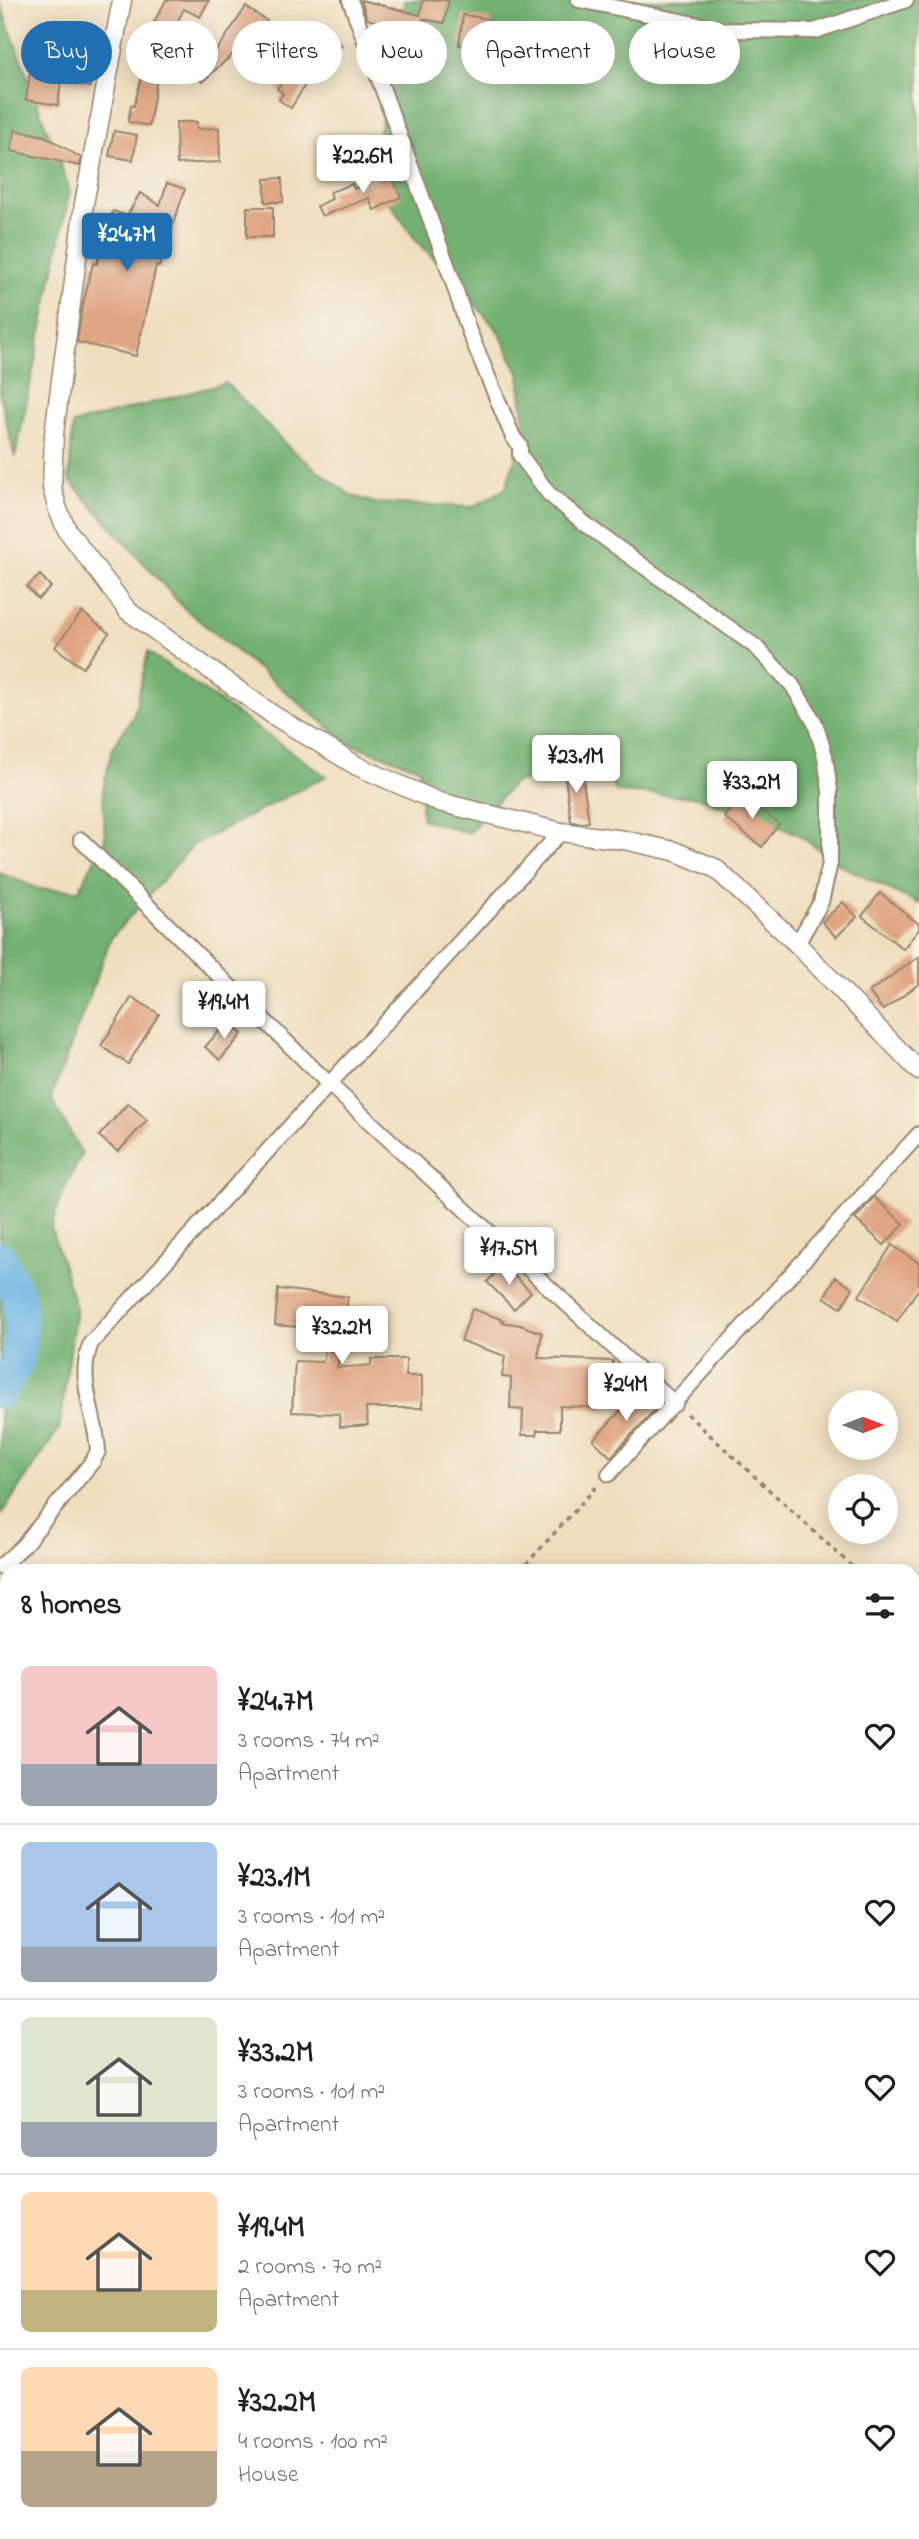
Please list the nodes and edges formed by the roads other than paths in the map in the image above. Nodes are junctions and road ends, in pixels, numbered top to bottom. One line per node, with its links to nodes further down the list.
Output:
1 (122, 0): 5 (street)
2 (350, 0): 7 (street)
3 (579, 0): 4 (street)
4 (906, 0)
5 (561, 832): 7 (street); 9 (street)
6 (81, 840): 9 (street)
7 (797, 944): 8 (street)
8 (919, 1072)
9 (329, 1084): 11 (street); 13 (street)
10 (919, 1134): 11 (street)
11 (675, 1404): 12 (street)
12 (608, 1474)
13 (3, 1564)

